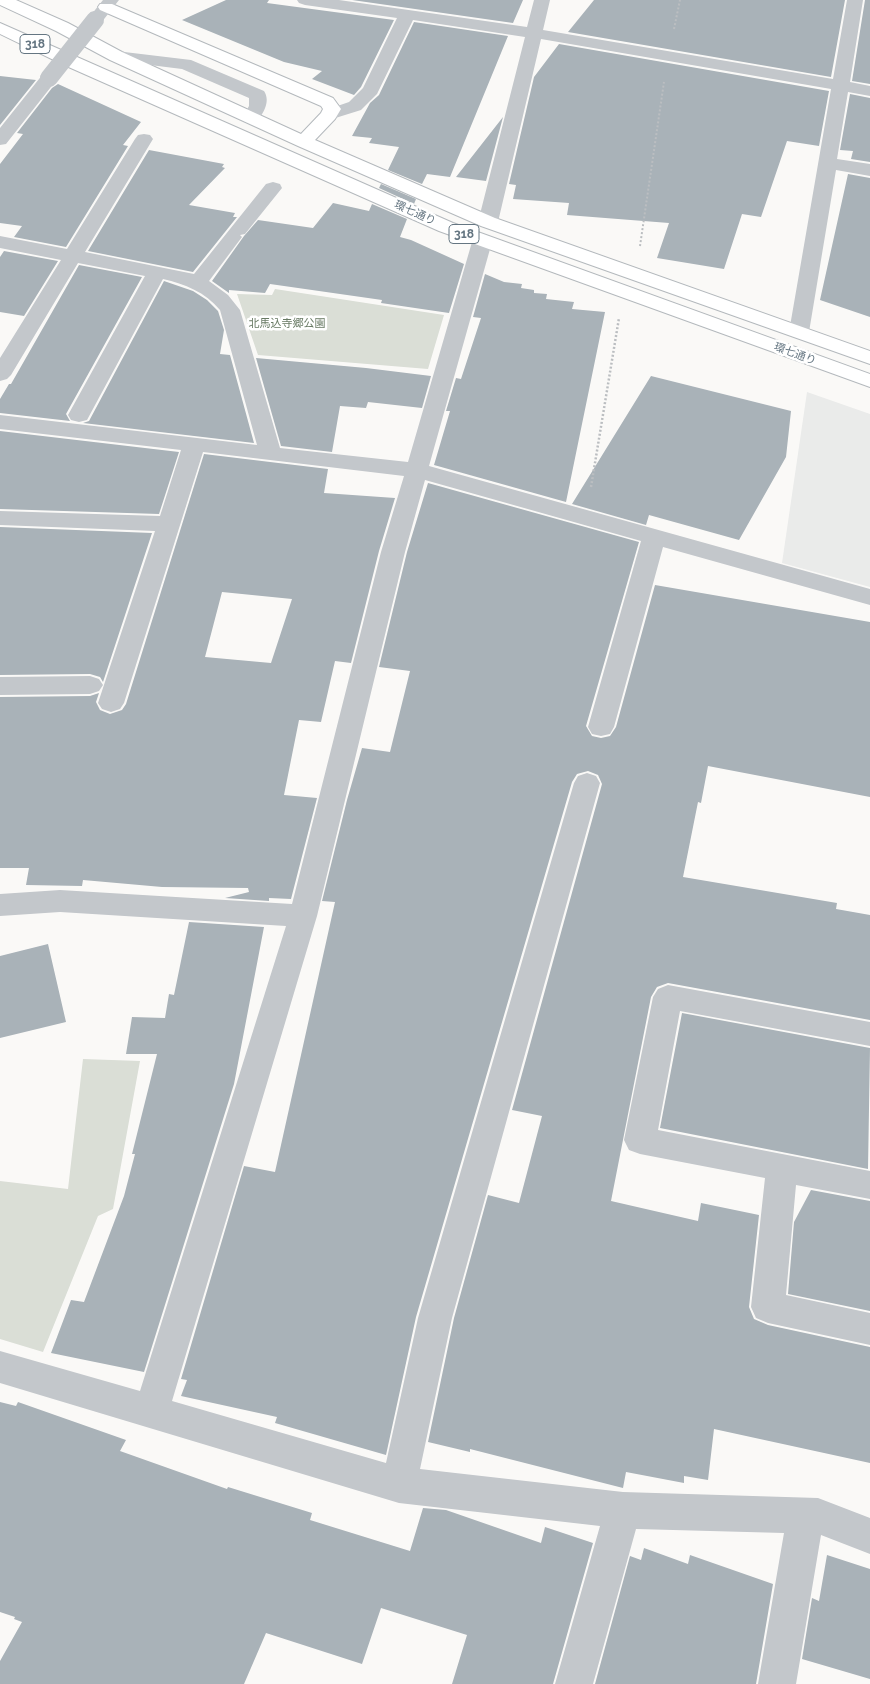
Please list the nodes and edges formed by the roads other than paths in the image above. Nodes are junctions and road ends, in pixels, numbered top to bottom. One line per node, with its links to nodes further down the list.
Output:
1 (3, 0): 9 (main road, 環七通り / 318)
2 (25, 0): 9 (main road)
3 (305, 0): 7 (street)
4 (542, 0): 11 (street)
5 (109, 4): 17 (main road); 20 (street, bridge)
6 (854, 5): 8 (street); 15 (street)
7 (399, 9): 11 (street); 17 (street)
8 (870, 12)
9 (62, 26): 13 (main road, 環七通り / 318)
10 (0, 28): 14 (main road, 環七通り / 318)
11 (534, 33): 15 (street); 25 (street)
12 (0, 37): 14 (main road)
13 (116, 56): 18 (main road, 環七通り / 318); 18 (street)
14 (70, 61): 25 (main road, 環七通り / 318)
15 (840, 86): 16 (street); 22 (street)
16 (870, 91)
17 (329, 115): 21 (main road)
18 (251, 118): 21 (main road, 環七通り / 318)
19 (144, 139): 27 (street)
20 (0, 140)
21 (304, 142): 25 (main road, 環七通り / 318)
22 (827, 163): 23 (street); 30 (street)
23 (870, 170)
24 (273, 188): 29 (street)
25 (485, 232): 30 (main road, 環七通り / 318); 33 (main road, 環七通り / 318); 38 (street)
26 (0, 242): 27 (street)
27 (73, 256): 28 (street); 32 (street)
28 (156, 272): 29 (street); 34 (street)
29 (198, 283): 37 (street)
30 (799, 332): 31 (main road, 環七通り / 318)
31 (870, 358)
32 (0, 376)
33 (870, 381)
34 (79, 415)
35 (0, 422): 36 (street)
36 (194, 445): 37 (street); 40 (street)
37 (271, 454): 38 (street)
38 (416, 470): 41 (street); 49 (street)
39 (0, 518): 40 (street)
40 (169, 524): 45 (street)
41 (654, 536): 42 (street); 46 (street)
42 (870, 597)
43 (90, 685): 44 (street)
44 (0, 686)
45 (111, 703)
46 (601, 727)
47 (587, 783): 56 (street)
48 (0, 905): 49 (street)
49 (303, 916): 55 (street)
50 (870, 1034): 51 (street)
51 (782, 1168): 52 (street); 53 (street)
52 (870, 1185)
53 (870, 1329)
54 (0, 1367): 55 (street)
55 (151, 1411): 56 (street)
56 (399, 1485): 57 (street)
57 (623, 1510): 58 (street); 60 (street)
58 (806, 1515): 59 (street); 61 (street)
59 (870, 1536)
60 (574, 1684)
61 (777, 1684)

